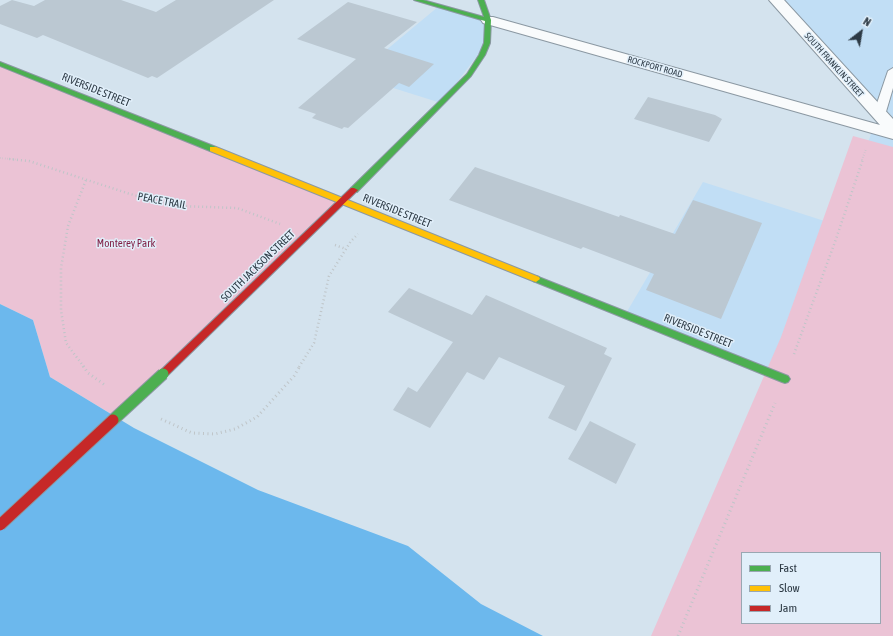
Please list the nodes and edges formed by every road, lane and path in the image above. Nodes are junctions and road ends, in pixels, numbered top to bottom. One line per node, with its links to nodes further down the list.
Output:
1 (417, 0): 4 (street, ROCKPORT ROAD)
2 (481, 0): 4 (street, SOUTH JACKSON STREET)
3 (776, 0): 7 (street, SOUTH FRANKLIN STREET)
4 (488, 20): 7 (street, ROCKPORT ROAD); 11 (street, SOUTH JACKSON STREET)
5 (0, 64): 11 (street, RIVERSIDE STREET)
6 (893, 71): 7 (lane)
7 (876, 121): 8 (street, SOUTH FRANKLIN STREET); 9 (street, ROCKPORT ROAD); 14 (path)
8 (893, 128)
9 (893, 134)
10 (0, 158): 12 (path, PEACE TRAIL)
11 (342, 202): 12 (street, SOUTH JACKSON STREET); 14 (street, RIVERSIDE STREET)
12 (309, 235): 13 (path, PEACE TRAIL); 15 (street, SOUTH JACKSON STREET, bridge)
13 (346, 249)
14 (785, 379): 16 (path)
15 (0, 525)
16 (678, 636)

